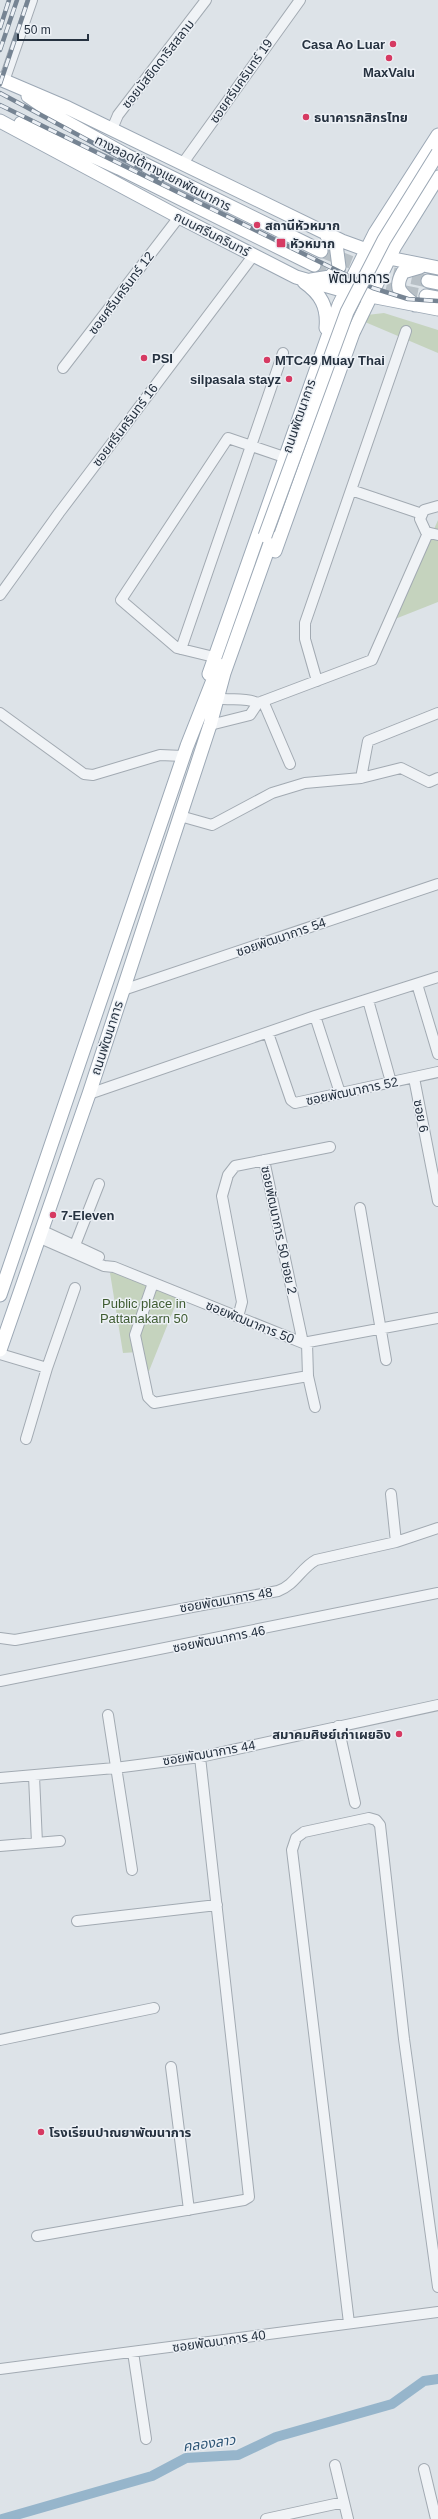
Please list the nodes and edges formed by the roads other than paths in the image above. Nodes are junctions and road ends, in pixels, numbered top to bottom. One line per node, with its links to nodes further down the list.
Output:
1 (32, 0): 4 (street)
2 (206, 0): 7 (street, ซอยมัสยิดดาริสสลาม)
3 (300, 0): 10 (street, ซอยศรีนครินทร์ 19)
4 (5, 81): 7 (main road); 19 (main road, ทางลอดใต้ทางแยกพัฒนาการ)
5 (0, 113): 22 (main road, ทางลอดใต้ทางแยกพัฒนาการ)
6 (0, 121): 15 (main road, ถนนศรีนครินทร์)
7 (112, 129): 10 (main road)
8 (438, 135): 13 (main road, ถนนพัฒนาการ)
9 (438, 153): 44 (main road, ถนนพัฒนาการ, bridge)
10 (183, 163): 16 (main road)
11 (438, 163): 44 (main road, ถนนพัฒนาการ)
12 (438, 177): 14 (main road, ถนนพัฒนาการ)
13 (410, 178): 14 (main road); 18 (main road, ถนนพัฒนาการ)
14 (431, 188): 17 (main road, ถนนพัฒนาการ)
15 (178, 218): 20 (main road, ถนนศรีนครินทร์); 35 (street, ซอยศรีนครินทร์ 12)
16 (322, 232): 18 (main road); 25 (main road)
17 (401, 234): 21 (main road, ถนนพัฒนาการ); 23 (main road)
18 (365, 250): 21 (main road); 26 (main road, ถนนพัฒนาการ)
19 (320, 251)
20 (253, 256): 25 (main road, ถนนศรีนครินทร์); 45 (street, ซอยศรีนครินทร์ 16)
21 (389, 258): 23 (main road); 27 (main road, ถนนพัฒนาการ)
22 (314, 265)
23 (421, 266): 24 (main road); 29 (main road)
24 (438, 268)
25 (302, 278): 26 (main road, ถนนศรีนครินทร์); 33 (main road)
26 (345, 292): 27 (main road, ถนนศรีนครินทร์); 33 (main road, ถนนพัฒนาการ)
27 (370, 297): 28 (main road, ถนนศรีนครินทร์); 31 (main road, ถนนพัฒนาการ)
28 (395, 302): 29 (main road, ถนนศรีนครินทร์); 31 (main road)
29 (414, 305): 30 (main road, ถนนศรีนครินทร์)
30 (438, 309)
31 (359, 319): 37 (main road, ถนนพัฒนาการ)
32 (406, 331): 40 (street)
33 (325, 340): 36 (main road, ถนนพัฒนาการ)
34 (283, 353): 38 (street)
35 (63, 368)
36 (306, 396): 37 (main road); 39 (main road, ถนนพัฒนาการ)
37 (328, 401): 49 (main road, ถนนพัฒนาการ)
38 (251, 445): 39 (street); 46 (street); 46 (street)
39 (284, 457): 47 (main road, ถนนพัฒนาการ)
40 (351, 490): 42 (street); 48 (street)
41 (438, 506): 42 (street)
42 (422, 514): 43 (street)
43 (433, 534): 48 (street)
44 (268, 537): 53 (main road, ถนนพัฒนาการ); 54 (main road, ถนนพัฒนาการ)
45 (0, 595)
46 (181, 649): 47 (street)
47 (214, 657): 53 (main road, ถนนพัฒนาการ)
48 (316, 681): 50 (street)
49 (223, 698): 50 (street); 54 (main road, ถนนพัฒนาการ)
50 (261, 702): 54 (street); 56 (street)
51 (0, 713): 55 (street)
52 (438, 713): 57 (street)
53 (198, 715): 55 (main road, ถนนพัฒนาการ)
54 (210, 725): 59 (main road, ถนนพัฒนาการ)
55 (183, 756): 83 (main road, ถนนพัฒนาการ)
56 (290, 764)
57 (361, 778): 58 (street); 59 (street)
58 (438, 778)
59 (180, 816): 63 (main road, ถนนพัฒนาการ)
60 (438, 884): 63 (street, ซอยพัฒนาการ 54)
61 (438, 977): 62 (street)
62 (417, 984): 64 (street); 67 (street)
63 (123, 990): 72 (main road, ถนนพัฒนาการ)
64 (368, 1000): 65 (street); 70 (street)
65 (315, 1016): 66 (street); 71 (street)
66 (268, 1033): 71 (street, ซอยพัฒนาการ 52); 72 (street)
67 (438, 1054)
68 (438, 1072): 69 (street, ซอยพัฒนาการ 52)
69 (414, 1078): 70 (street, ซอยพัฒนาการ 52); 76 (street, ซอย 6)
70 (392, 1082): 71 (street, ซอยพัฒนาการ 52)
71 (340, 1093)
72 (89, 1094): 78 (main road, ถนนพัฒนาการ)
73 (330, 1147): 74 (street, ซอยพัฒนาการ 50 ซอย 2)
74 (264, 1160): 84 (street); 87 (street, ซอยพัฒนาการ 50 ซอย 2)
75 (99, 1184): 79 (street)
76 (438, 1201)
77 (360, 1208): 86 (street)
78 (41, 1234): 79 (street, ซอยพัฒนาการ 50); 80 (street, ซอยพัฒนาการ 50); 88 (main road, ถนนพัฒนาการ)
79 (75, 1245): 80 (street, ซอยพัฒนาการ 50)
80 (114, 1267): 81 (street, ซอยพัฒนาการ 50)
81 (153, 1283): 84 (street, ซอยพัฒนาการ 50); 92 (street)
82 (75, 1288): 91 (street)
83 (0, 1295)
84 (238, 1317): 87 (street, ซอยพัฒนาการ 50)
85 (438, 1318): 86 (street, ซอยพัฒนาการ 50)
86 (382, 1328): 87 (street, ซอยพัฒนาการ 50); 90 (street)
87 (305, 1343): 92 (street, ซอยพัฒนาการ 50 ซอย 2)
88 (0, 1350)
89 (0, 1354): 91 (street)
90 (386, 1360)
91 (47, 1368): 94 (street)
92 (308, 1376): 93 (street, ซอยพัฒนาการ 50 ซอย 2)
93 (315, 1407)
94 (26, 1440)
95 (391, 1494): 97 (street)
96 (438, 1528): 97 (street, ซอยพัฒนาการ 48)
97 (396, 1542): 99 (street, ซอยพัฒนาการ 48)
98 (438, 1593): 100 (street, ซอยพัฒนาการ 46)
99 (0, 1638)
100 (0, 1680)
101 (438, 1705): 103 (street, ซอยพัฒนาการ 44)
102 (108, 1715): 105 (street)
103 (338, 1726): 104 (street, ซอยพัฒนาการ 44); 108 (street)
104 (200, 1757): 105 (street, ซอยพัฒนาการ 44); 113 (street)
105 (115, 1768): 106 (street, ซอยพัฒนาการ 44); 112 (street)
106 (34, 1776): 107 (street, ซอยพัฒนาการ 44); 110 (street)
107 (0, 1778)
108 (355, 1803)
109 (60, 1841): 110 (street)
110 (37, 1843): 111 (street)
111 (0, 1846)
112 (132, 1870)
113 (217, 1905): 114 (street); 118 (street)
114 (77, 1921)
115 (154, 2008): 116 (street)
116 (0, 2040)
117 (171, 2067): 118 (street)
118 (189, 2210): 119 (street)
119 (37, 2236)
120 (438, 2287): 122 (street)
121 (438, 2312): 122 (street, ซอยพัฒนาการ 40)
122 (349, 2324): 123 (street, ซอยพัฒนาการ 40)
123 (133, 2352): 124 (street, ซอยพัฒนาการ 40); 125 (street)
124 (0, 2370)
125 (146, 2439)
126 (335, 2465): 128 (street)
127 (424, 2469): 131 (street)
128 (344, 2502): 129 (street); 130 (street)
129 (266, 2519)
130 (348, 2519)
131 (436, 2519)

